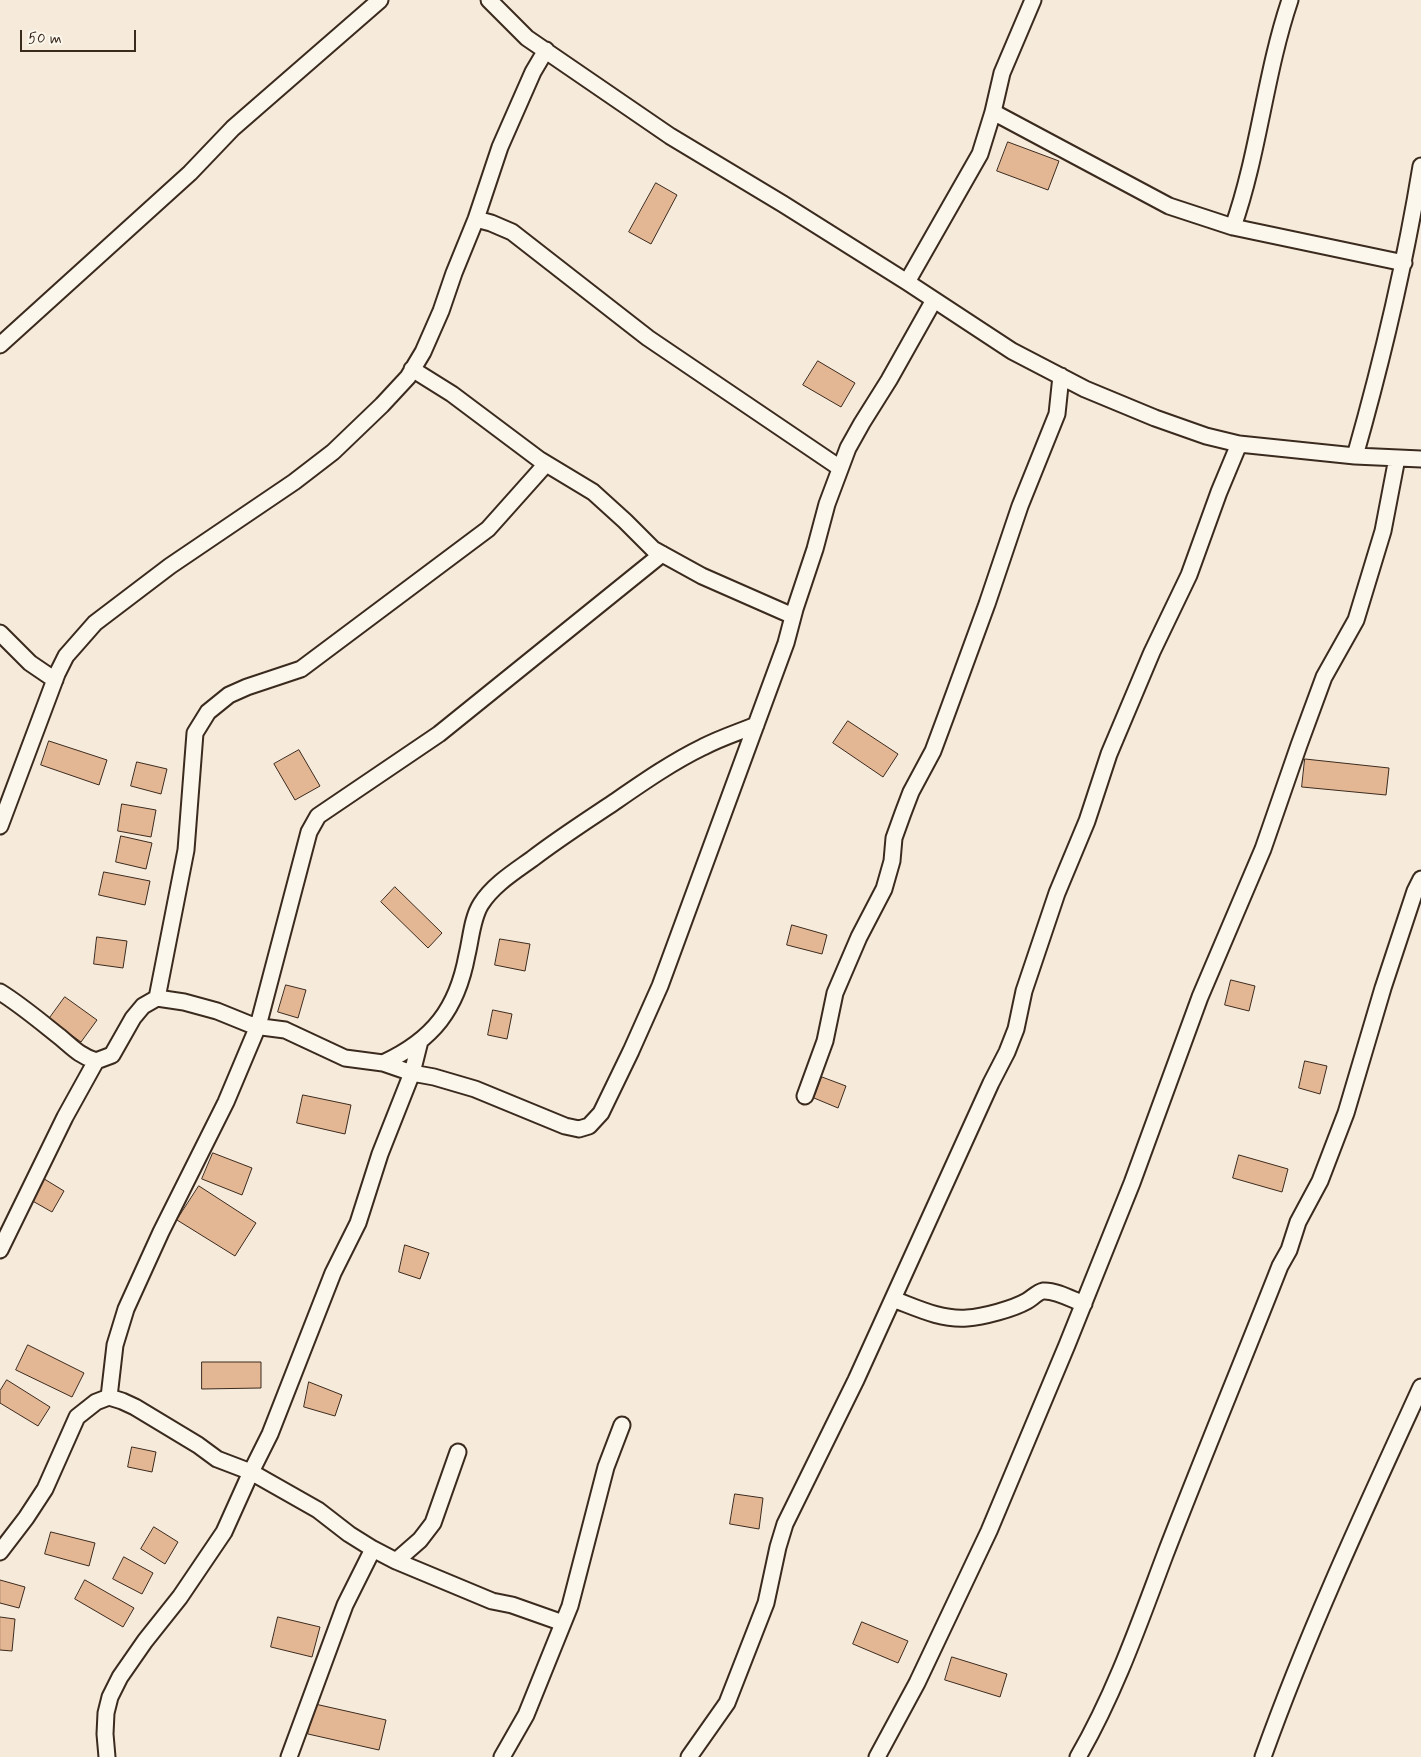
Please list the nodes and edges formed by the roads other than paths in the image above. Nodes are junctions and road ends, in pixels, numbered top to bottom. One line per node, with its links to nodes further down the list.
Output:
1 (380, 0): 13 (street)
2 (489, 0): 5 (street)
3 (1033, 0): 6 (street)
4 (1290, 0): 9 (street)
5 (546, 50): 8 (street); 11 (street)
6 (993, 112): 9 (street); 11 (street)
7 (1421, 166): 10 (street)
8 (476, 220): 14 (street); 21 (street)
9 (1233, 227): 10 (street)
10 (1404, 263): 17 (street)
11 (908, 282): 12 (street)
12 (934, 300): 15 (street); 21 (street)
13 (0, 345)
14 (412, 369): 20 (street); 25 (street)
15 (1061, 376): 16 (street); 36 (street)
16 (1239, 444): 17 (street); 38 (street)
17 (1355, 456): 18 (street)
18 (1396, 458): 19 (street); 39 (street)
19 (1421, 459)
20 (546, 464): 22 (street); 30 (street)
21 (840, 468): 23 (street)
22 (662, 554): 23 (street); 31 (street)
23 (793, 616): 26 (street)
24 (0, 633): 25 (street)
25 (55, 680): 27 (street)
26 (756, 725): 32 (street); 35 (street)
27 (0, 826)
28 (1421, 879): 54 (street)
29 (0, 992): 33 (street)
30 (157, 998): 31 (street); 33 (street)
31 (258, 1026): 34 (street); 41 (street)
32 (420, 1042): 34 (street); 35 (street)
33 (96, 1061): 37 (street)
34 (383, 1064): 35 (street)
35 (412, 1073): 44 (street)
36 (805, 1096)
37 (0, 1250)
38 (893, 1299): 39 (street); 52 (street)
39 (1084, 1304): 53 (street)
40 (1421, 1387): 55 (street)
41 (109, 1397): 44 (street); 46 (street)
42 (622, 1425): 48 (street)
43 (458, 1452): 47 (street)
44 (251, 1472): 45 (street); 49 (street)
45 (373, 1549): 47 (street); 50 (street)
46 (0, 1552)
47 (396, 1561): 48 (street)
48 (563, 1623): 51 (street)
49 (107, 1757)
50 (289, 1757)
51 (502, 1757)
52 (689, 1757)
53 (877, 1757)
54 (1078, 1757)
55 (1263, 1757)

